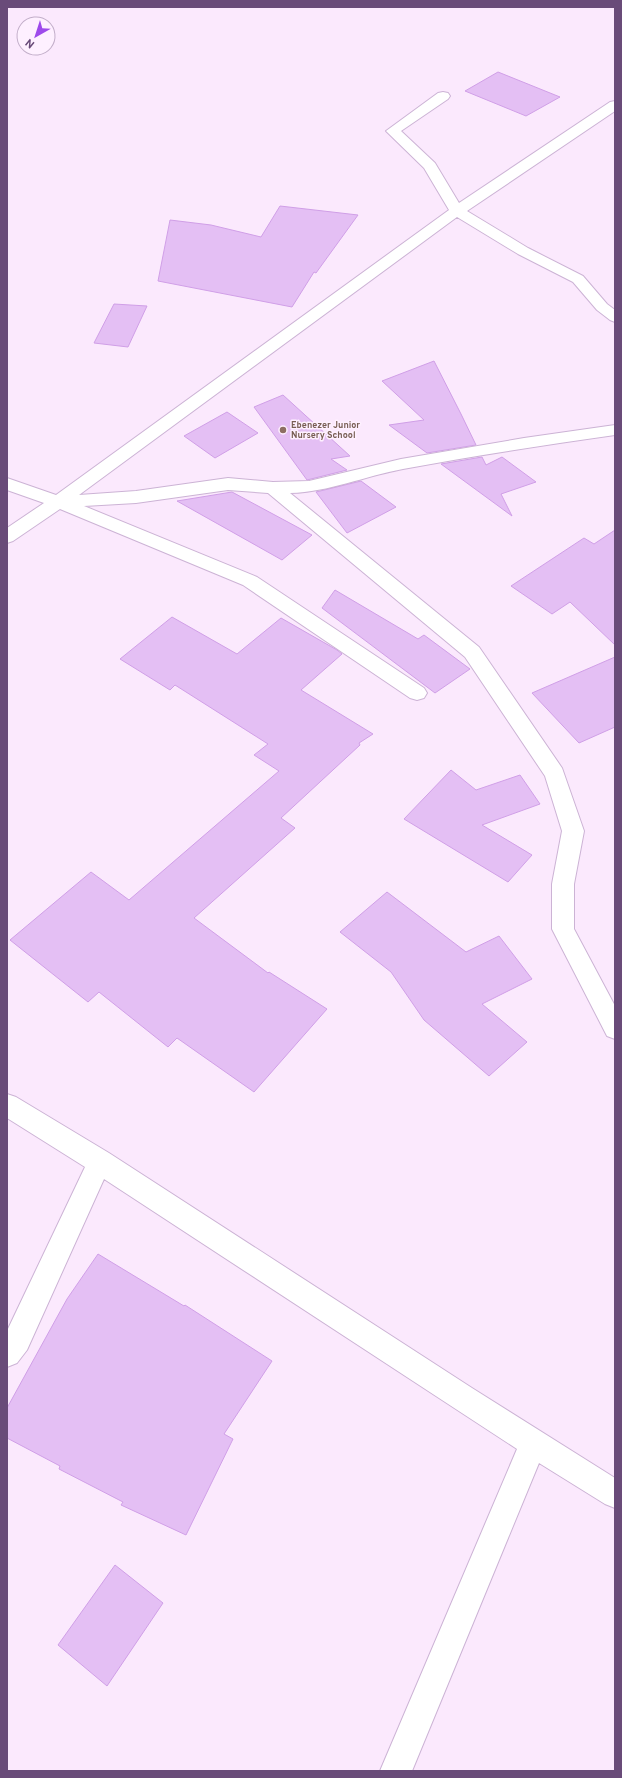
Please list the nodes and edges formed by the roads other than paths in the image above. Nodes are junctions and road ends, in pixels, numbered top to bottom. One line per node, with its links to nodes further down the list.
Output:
1 (443, 96): 3 (street)
2 (615, 105): 3 (street)
3 (457, 211): 4 (street); 8 (street)
4 (615, 317)
5 (615, 430): 7 (street)
6 (7, 484): 8 (street)
7 (273, 488): 8 (street); 11 (street)
8 (58, 502): 9 (street); 10 (street)
9 (7, 537)
10 (417, 693)
11 (615, 1029)
12 (7, 1105): 13 (street)
13 (100, 1161): 14 (street); 15 (street)
14 (7, 1353)
15 (532, 1444): 16 (street); 17 (street)
16 (615, 1494)
17 (396, 1771)

